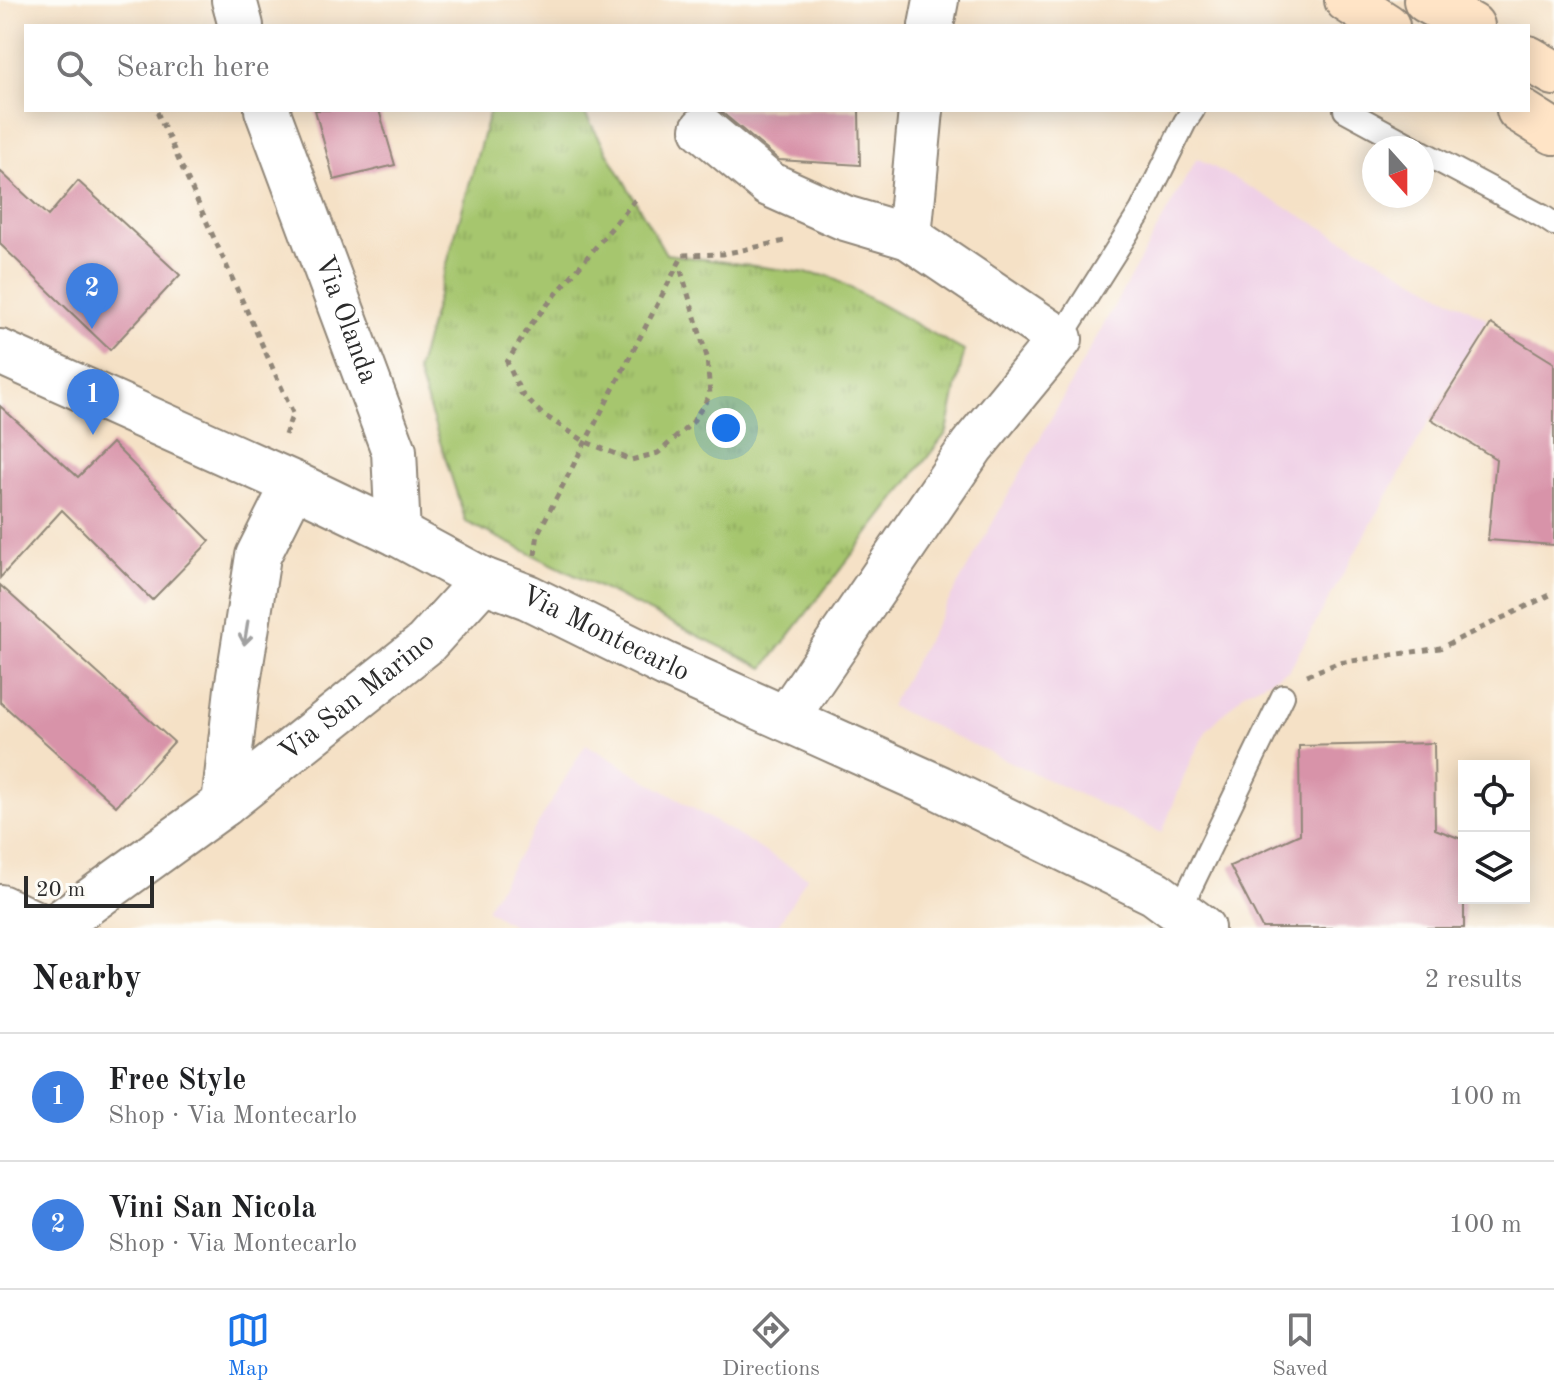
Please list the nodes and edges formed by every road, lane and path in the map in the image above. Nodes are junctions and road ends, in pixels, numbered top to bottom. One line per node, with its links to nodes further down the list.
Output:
1 (234, 0): 5 (street)
2 (936, 0): 6 (street)
3 (1347, 0): 7 (main road)
4 (1426, 0): 8 (main road)
5 (240, 24)
6 (931, 24)
7 (1384, 24)
8 (1468, 24)
9 (1530, 59): 10 (main road)
10 (1554, 73)
11 (157, 112): 29 (path)
12 (268, 112): 30 (street, Via Olanda)
13 (921, 112): 24 (street)
14 (1192, 112): 26 (lane)
15 (1349, 112): 19 (lane)
16 (1522, 112): 18 (main road)
17 (703, 129): 22 (street)
18 (1554, 132)
19 (1393, 136)
20 (1434, 159): 23 (lane)
21 (635, 200): 28 (path)
22 (845, 218): 24 (street); 25 (path)
23 (1554, 224)
24 (909, 237): 26 (street)
25 (679, 264): 28 (path); 28 (path)
26 (1060, 339): 35 (street)
27 (0, 352): 29 (street, Via Montecarlo)
28 (586, 442): 33 (path)
29 (282, 478): 30 (street, Via Montecarlo); 36 (street, one-way to 36)
30 (398, 534): 31 (street, Via Montecarlo)
31 (483, 580): 33 (street, Via Montecarlo); 36 (street, Via San Marino)
32 (1554, 593): 34 (path)
33 (528, 597): 35 (street, Via Montecarlo)
34 (1283, 696): 38 (lane)
35 (786, 718): 38 (street, Via Montecarlo)
36 (224, 804): 40 (street, Via San Marino)
37 (0, 907): 39 (street)
38 (1190, 919)
39 (45, 928)
40 (53, 928)

